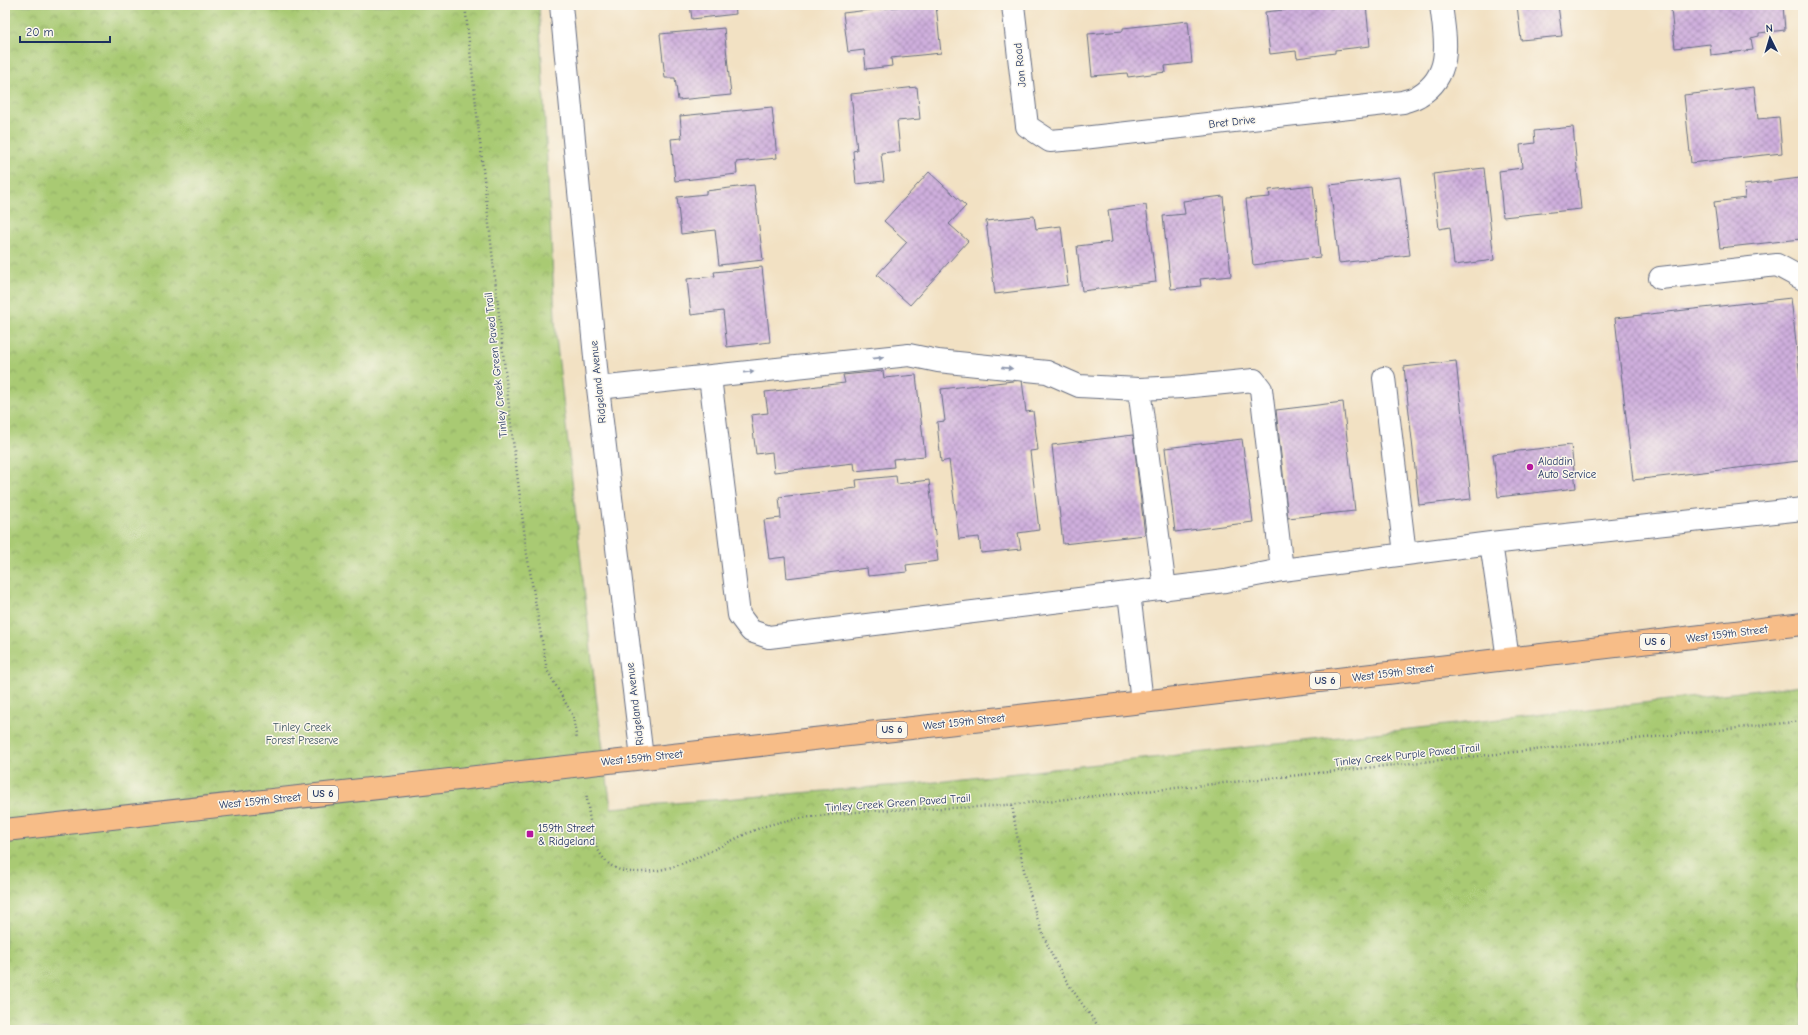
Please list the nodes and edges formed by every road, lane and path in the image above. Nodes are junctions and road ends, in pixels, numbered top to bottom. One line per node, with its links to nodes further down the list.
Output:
1 (465, 5): 21 (path, Tinley Creek Green Paved Trail)
2 (561, 5): 10 (street, Ridgeland Avenue)
3 (1013, 5): 5 (street, Jon Road)
4 (1441, 5): 5 (street, Bret Drive)
5 (1027, 126)
6 (1660, 278): 7 (street)
7 (1803, 279)
8 (710, 376): 10 (street); 11 (street, one-way to 11); 17 (street)
9 (1384, 378): 14 (street)
10 (598, 388): 23 (street, Ridgeland Avenue)
11 (1139, 389): 15 (street); 16 (street)
12 (1803, 509): 13 (street)
13 (1491, 543): 14 (street); 19 (street)
14 (1405, 554): 15 (street)
15 (1282, 570): 16 (street)
16 (1165, 589): 17 (street)
17 (1129, 593): 20 (street)
18 (1803, 624): 19 (main road, West 159th Street / US 6)
19 (1508, 660): 20 (main road, West 159th Street / US 6)
20 (1142, 702): 23 (main road, West 159th Street / US 6)
21 (573, 716)
22 (1803, 721): 24 (path, Tinley Creek Purple Paved Trail)
23 (642, 758): 26 (main road, West 159th Street / US 6)
24 (1012, 805): 25 (path, Tinley Creek Green Paved Trail); 27 (path)
25 (589, 812)
26 (5, 830)
27 (1101, 1030)

